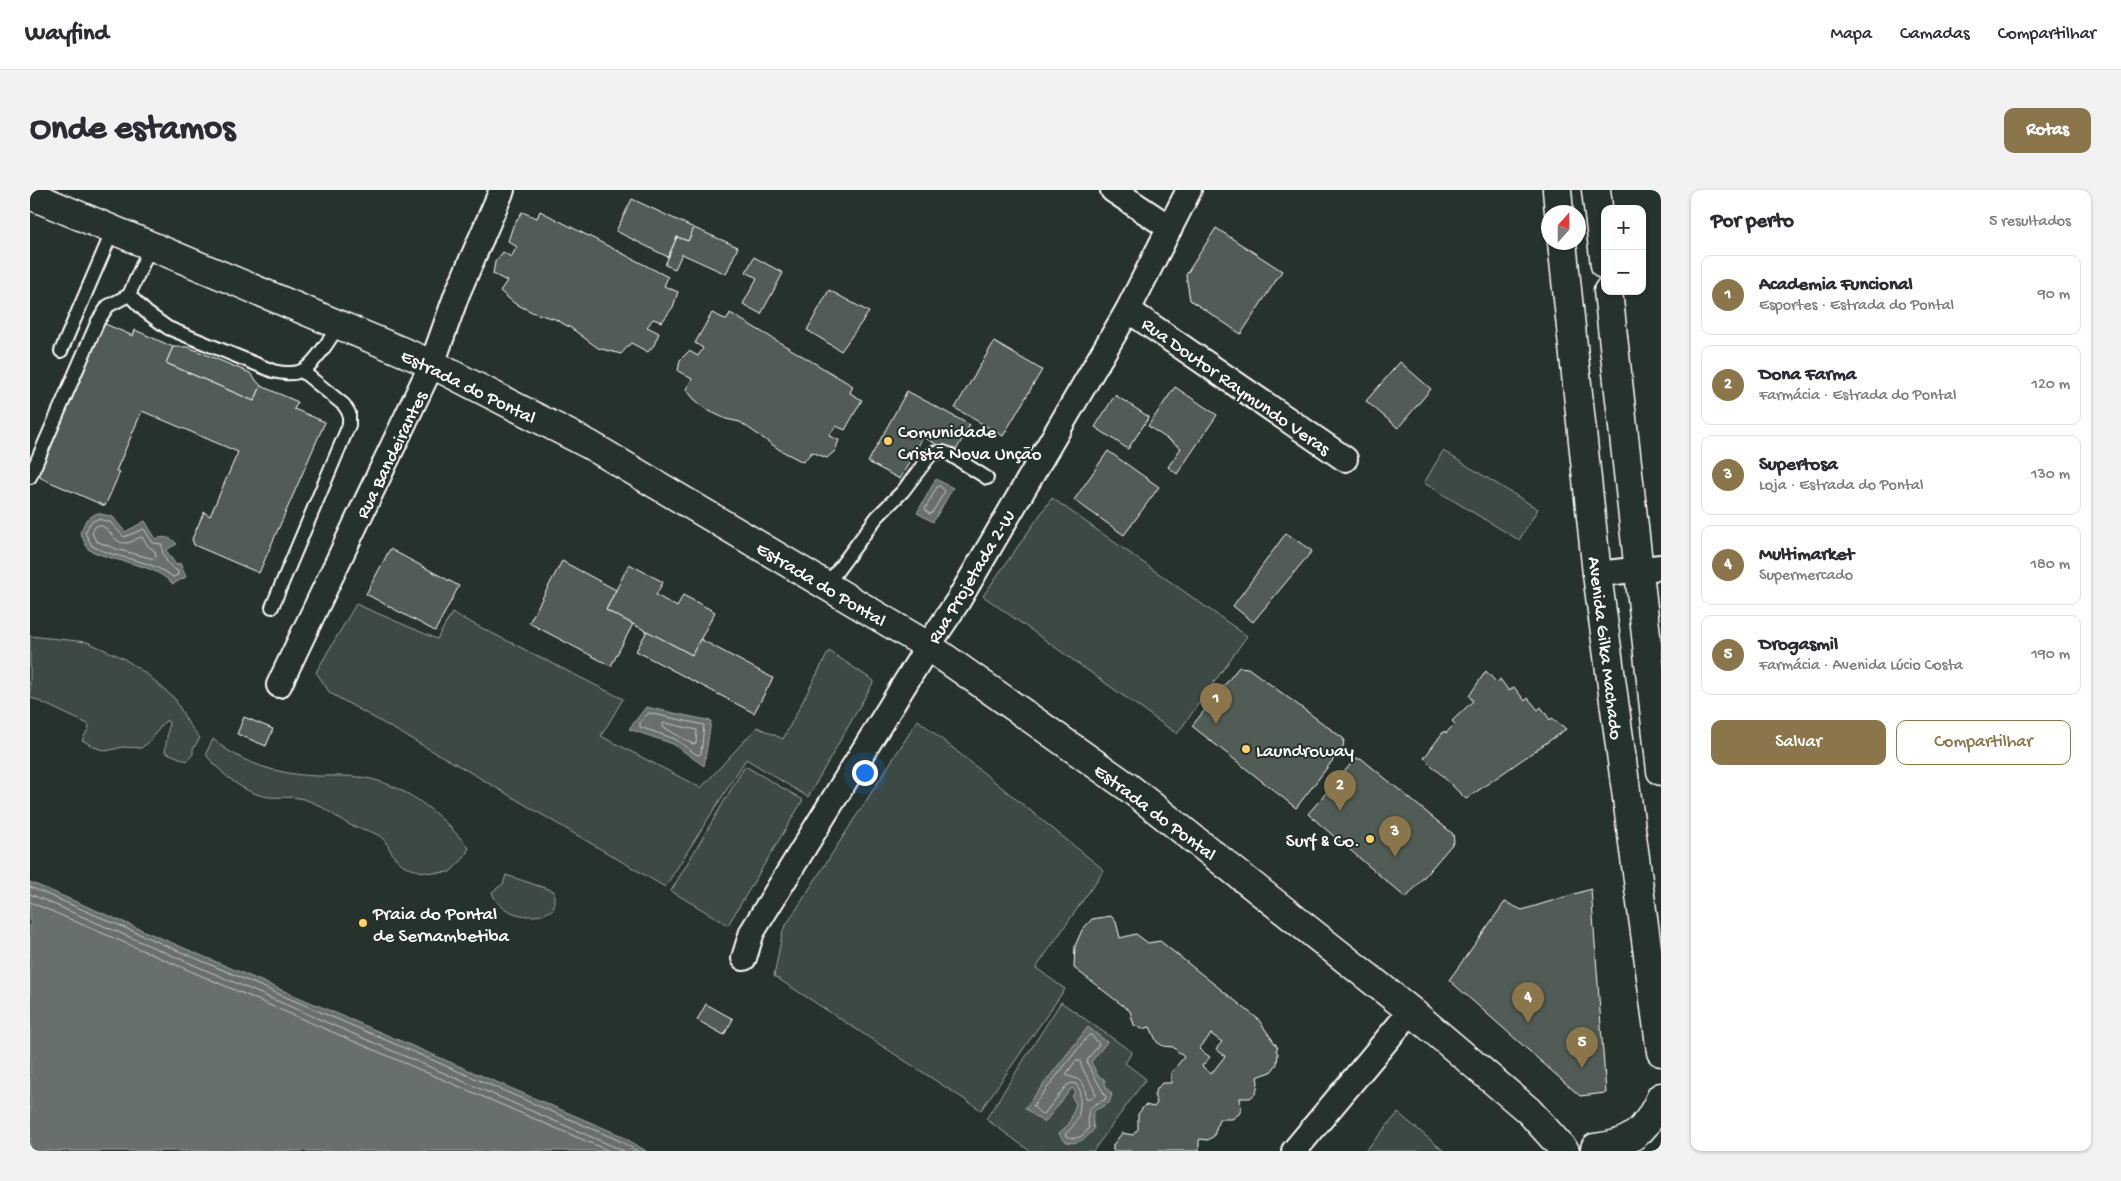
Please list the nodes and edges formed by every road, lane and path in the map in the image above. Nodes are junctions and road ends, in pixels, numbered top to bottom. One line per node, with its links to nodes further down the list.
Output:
1 (502, 190): 18 (street, Rua Bandeirantes)
2 (1113, 190): 8 (street)
3 (1189, 190): 8 (street, Rua Projetada 2-W)
4 (1557, 190): 7 (main road)
5 (1596, 190): 12 (main road)
6 (30, 195): 9 (main road, Estrada do Pontal)
7 (1558, 205)
8 (1170, 228): 15 (street, Rua Projetada 2-W)
9 (113, 230): 10 (main road, Estrada do Pontal); 17 (lane)
10 (151, 245): 13 (lane); 16 (main road, Estrada do Pontal)
11 (1563, 250): 24 (main road, Avenida Gilka Machado)
12 (1603, 250)
13 (129, 295): 19 (lane); 21 (lane)
14 (1609, 295): 23 (main road, Avenida Gilka Machado)
15 (1128, 310): 20 (street, Rua Doutor Raymundo Veras); 27 (street, Rua Projetada 2-W)
16 (339, 325): 18 (main road, Estrada do Pontal); 19 (lane)
17 (61, 352)
18 (432, 364): 25 (main road, Estrada do Pontal); 28 (street, Rua Bandeirantes)
19 (302, 371): 26 (lane)
20 (1345, 460)
21 (30, 477)
22 (987, 478): 25 (lane)
23 (1650, 568): 24 (street); 29 (main road, Avenida Gilka Machado)
24 (1597, 574): 32 (main road, Avenida Gilka Machado)
25 (826, 586): 27 (main road, Estrada do Pontal)
26 (272, 606)
27 (928, 646): 30 (street, Rua Projetada 2-W); 31 (main road, Estrada do Pontal)
28 (279, 685)
29 (1661, 771)
30 (744, 958)
31 (1411, 1011): 34 (main road, Estrada do Pontal); 36 (street)
32 (1661, 1052)
33 (1661, 1097): 35 (main road)
34 (1528, 1112): 35 (main road); 37 (main road)
35 (1597, 1150)
36 (1294, 1151)
37 (1565, 1151)

